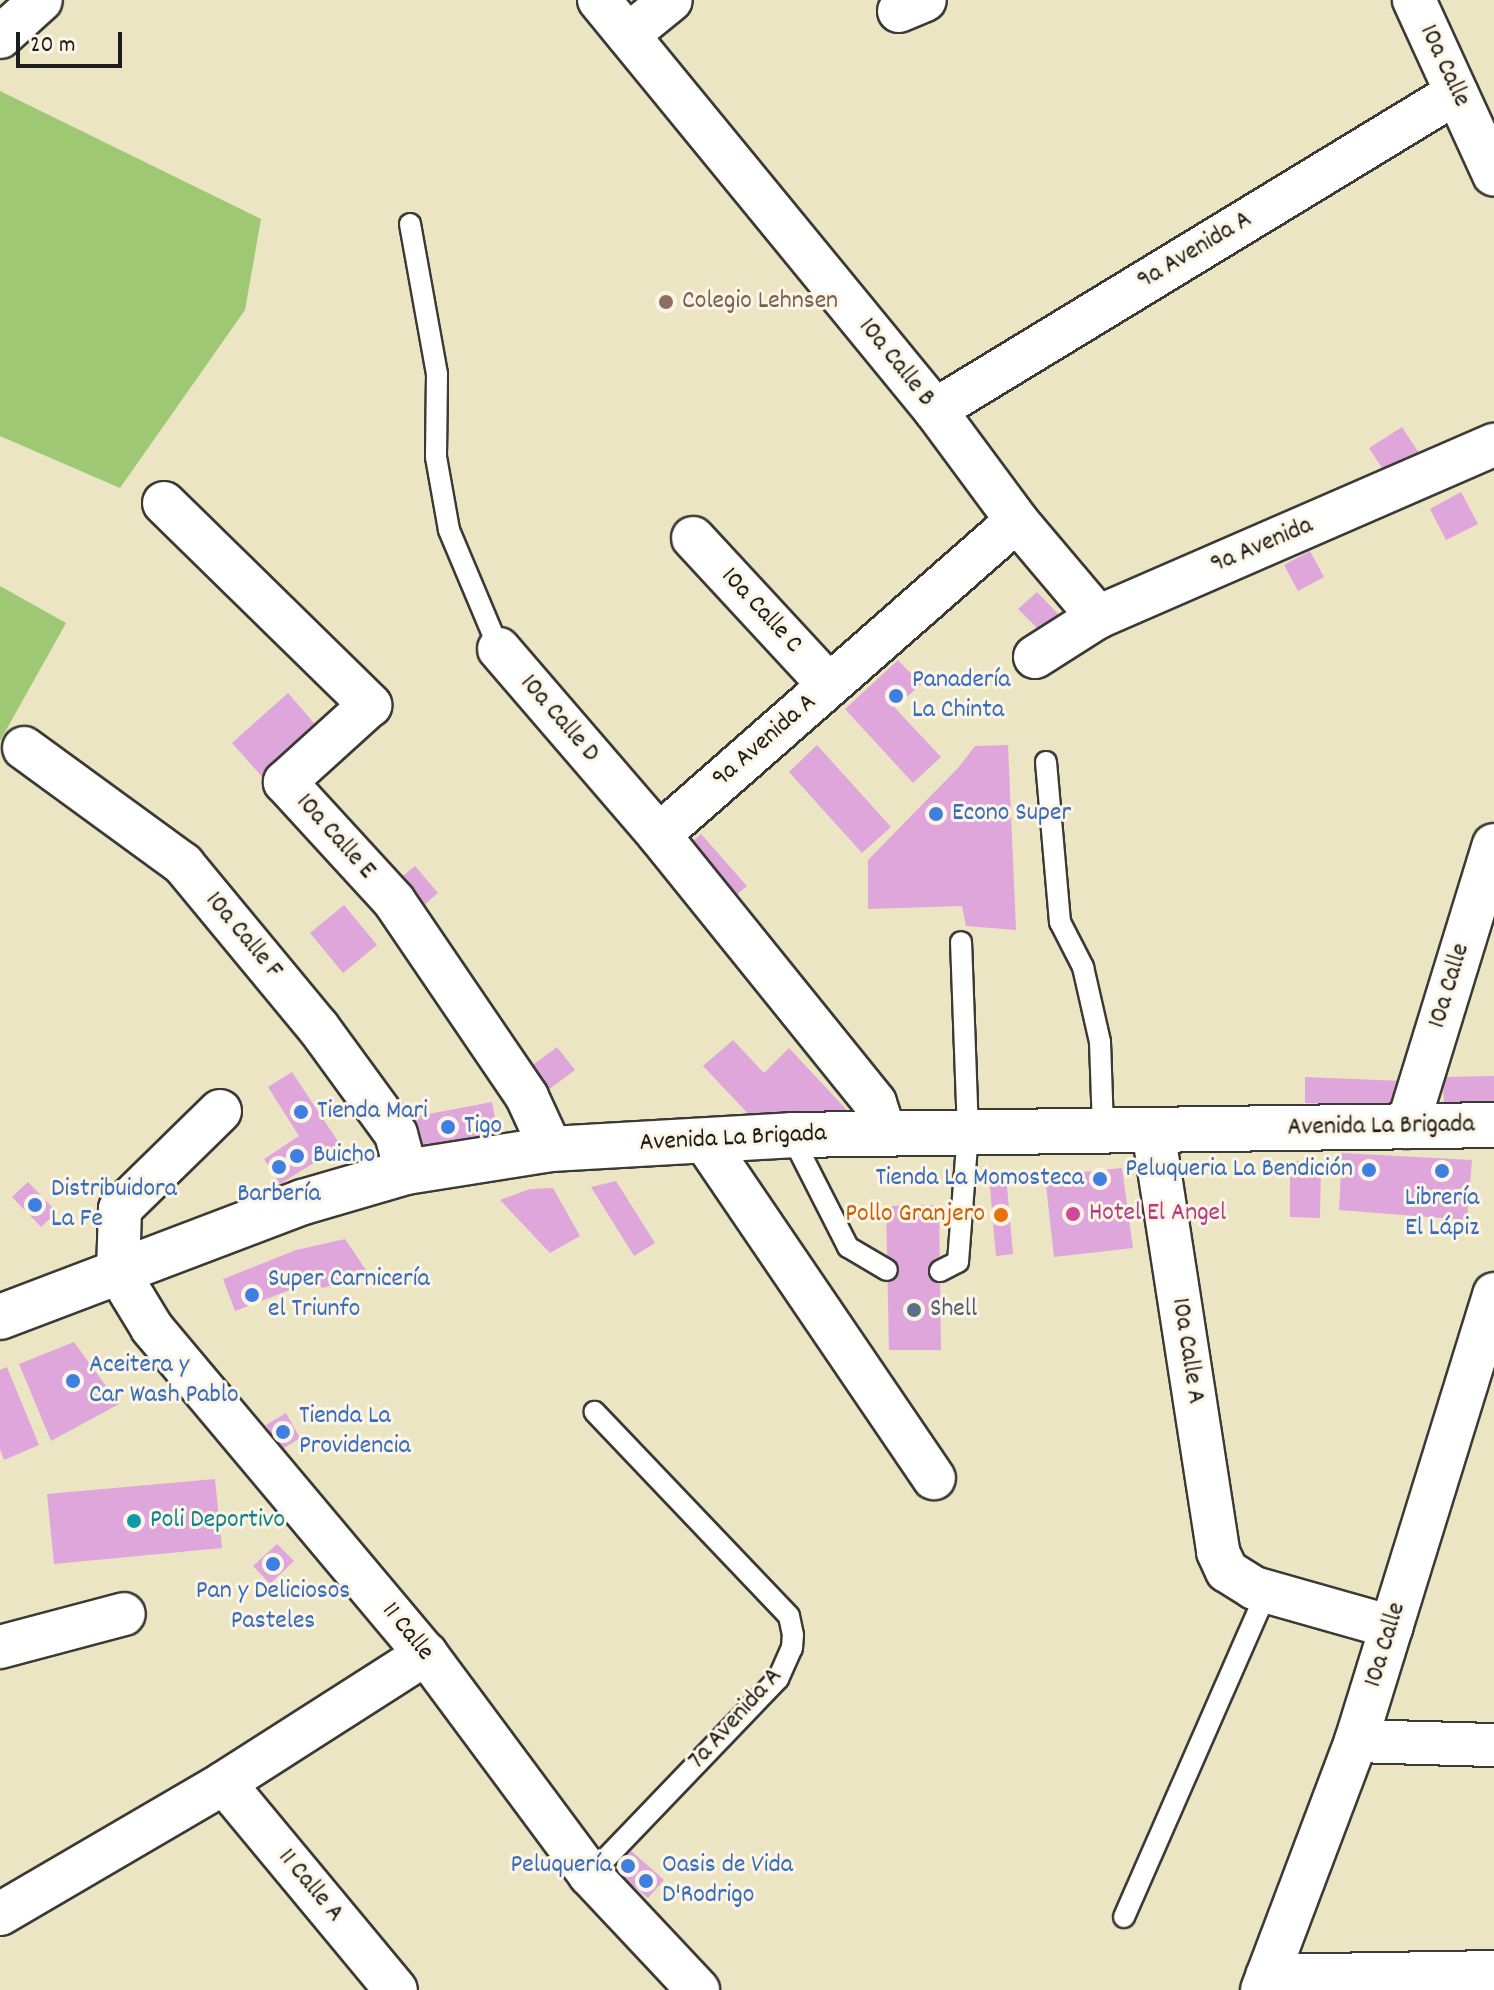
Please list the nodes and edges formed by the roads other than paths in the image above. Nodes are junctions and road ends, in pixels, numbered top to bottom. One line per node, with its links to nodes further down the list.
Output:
1 (41, 0): 6 (street)
2 (599, 0): 5 (street, 10a Calle B)
3 (671, 0): 5 (street)
4 (1414, 0): 7 (street, 10a Calle)
5 (628, 35): 10 (street, 10a Calle B)
6 (0, 37)
7 (1456, 93): 8 (street, 10a Calle); 10 (street, 9a Avenida A)
8 (1494, 175)
9 (410, 224): 16 (lane, 10a Calle D)
10 (935, 410): 13 (street, 10a Calle B)
11 (1494, 445): 15 (street, 9a Avenida)
12 (164, 503): 33 (street, 10a Calle E)
13 (1017, 521): 15 (street, 10a Calle B); 18 (street, 9a Avenida A)
14 (693, 538): 18 (street, 10a Calle C)
15 (1098, 617): 17 (street, 9a Avenida)
16 (499, 649): 21 (street, 10a Calle D)
17 (1035, 657)
18 (829, 685): 21 (street, 9a Avenida A)
19 (24, 748): 34 (street, 10a Calle F)
20 (1046, 762): 27 (lane)
21 (659, 835): 30 (street, 10a Calle D)
22 (1494, 845): 26 (street, 10a Calle)
23 (961, 942): 29 (lane)
24 (220, 1111): 37 (street)
25 (1494, 1125): 26 (main road, Avenida La Brigada)
26 (1407, 1127): 28 (main road, Avenida La Brigada)
27 (1103, 1130): 28 (main road, Avenida La Brigada); 29 (main road, Avenida La Brigada)
28 (1153, 1130): 42 (street, 10a Calle A)
29 (968, 1132): 30 (main road, Avenida La Brigada); 36 (lane)
30 (885, 1134): 31 (main road, Avenida La Brigada)
31 (791, 1135): 32 (main road, Avenida La Brigada); 35 (lane)
32 (704, 1140): 33 (main road, Avenida La Brigada); 41 (street)
33 (551, 1149): 34 (main road, Avenida La Brigada)
34 (406, 1172): 37 (main road, Avenida La Brigada)
35 (887, 1270)
36 (945, 1270)
37 (118, 1272): 39 (main road, Avenida La Brigada); 46 (street, 11 Calle)
38 (1494, 1294): 44 (street, 10a Calle)
39 (0, 1317)
40 (595, 1412): 50 (lane, 7a Avenida A)
41 (934, 1478)
42 (1267, 1591): 44 (street); 52 (lane)
43 (124, 1614): 45 (street)
44 (1392, 1627): 47 (street, 10a Calle)
45 (0, 1647)
46 (426, 1654): 49 (street); 50 (street, 11 Calle)
47 (1356, 1741): 48 (street); 54 (street, 10a Calle)
48 (1494, 1745)
49 (224, 1783): 51 (street); 55 (street, 11 Calle A)
50 (590, 1875): 56 (street, 11 Calle)
51 (0, 1914)
52 (1124, 1917)
53 (1494, 1972): 54 (street)
54 (1264, 1983)
55 (396, 1990)
56 (698, 1990)

